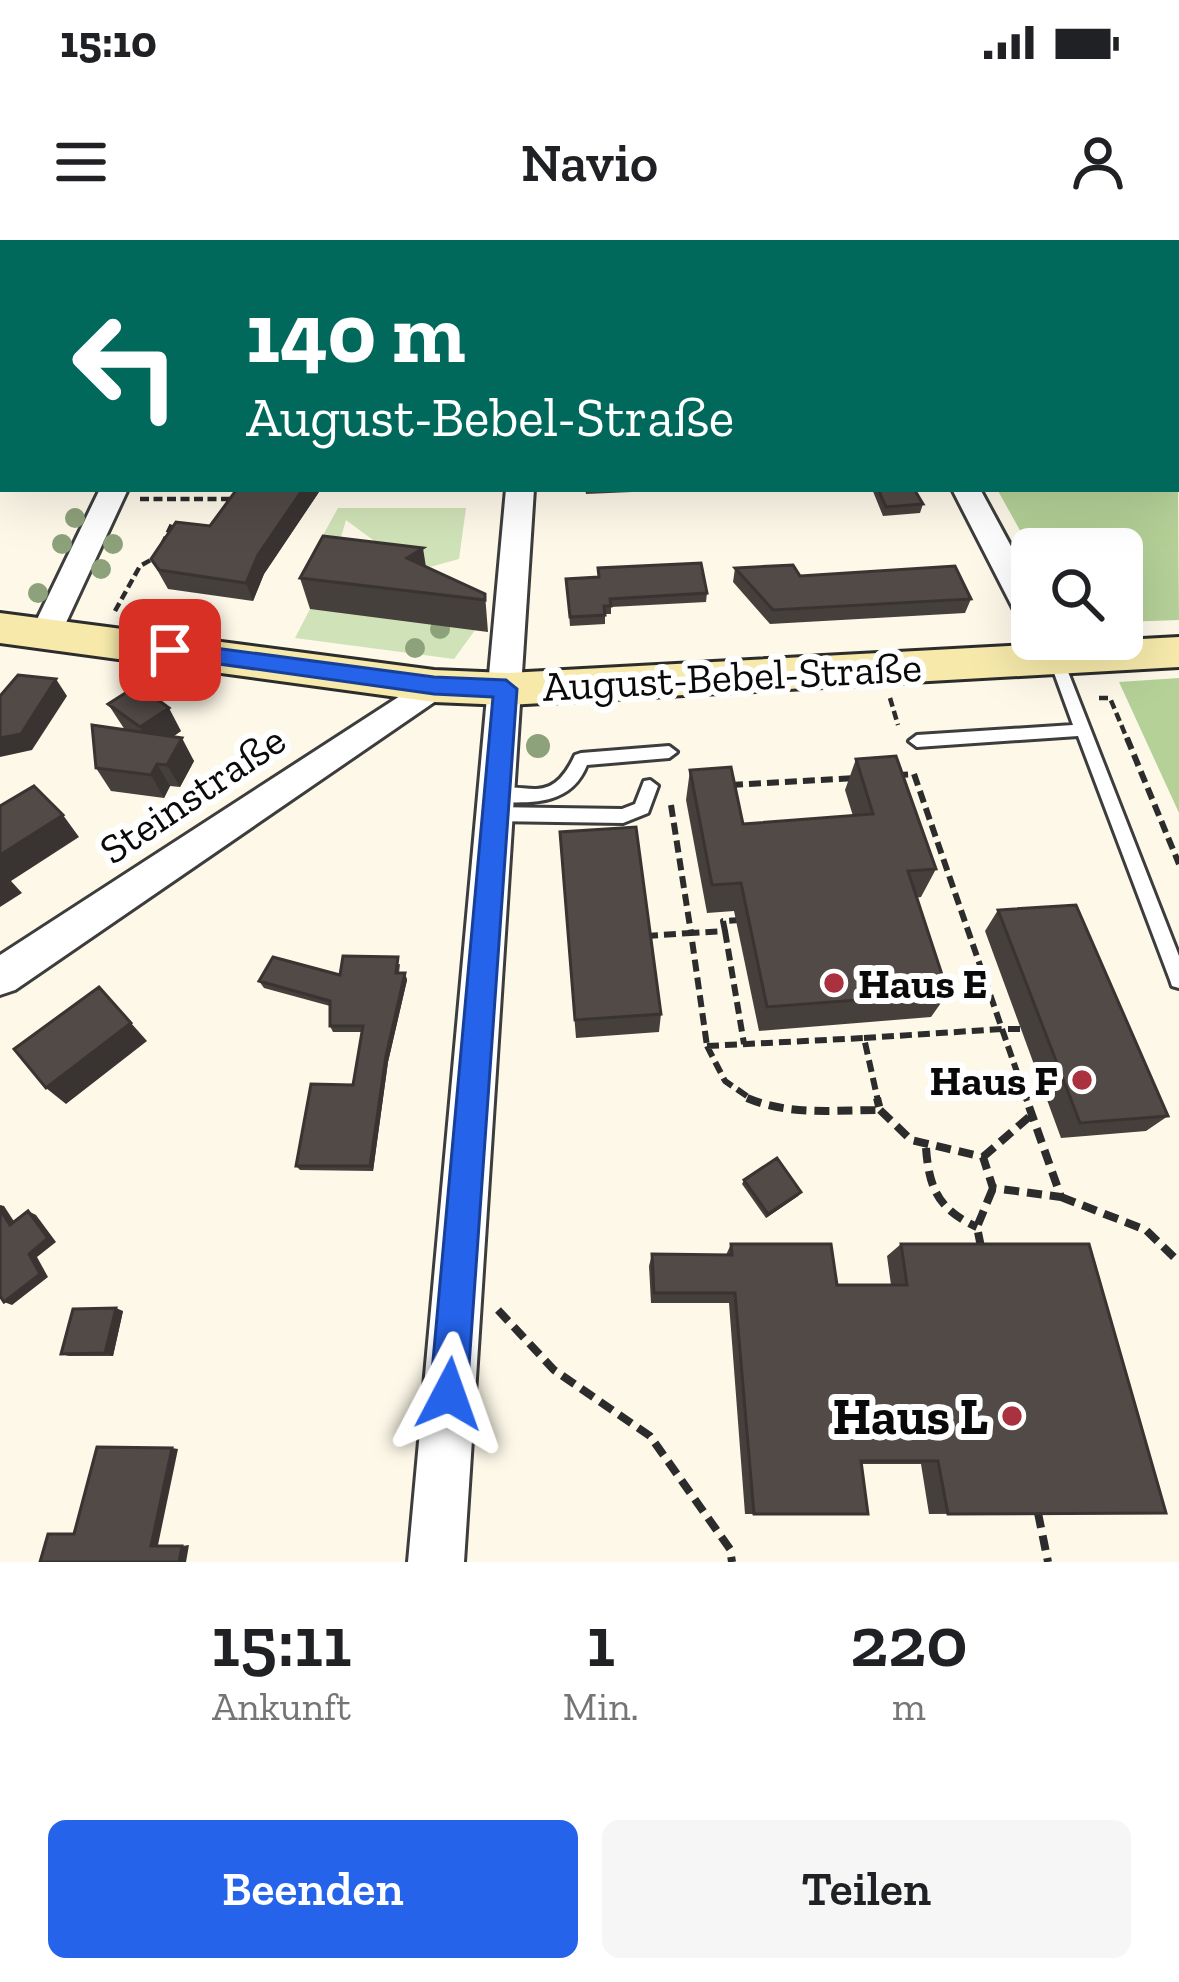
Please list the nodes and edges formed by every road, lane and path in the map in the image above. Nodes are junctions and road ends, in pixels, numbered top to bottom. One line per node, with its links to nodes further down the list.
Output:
1 (113, 492): 10 (street)
2 (520, 492): 14 (street)
3 (968, 492): 7 (street)
4 (156, 499): 5 (path)
5 (250, 499)
6 (172, 524): 8 (path)
7 (1011, 574)
8 (113, 615)
9 (0, 628): 10 (street, August-Bebel-Straße)
10 (46, 634): 13 (street, August-Bebel-Straße)
11 (1179, 652): 12 (street, August-Bebel-Straße)
12 (1057, 665): 14 (street, August-Bebel-Straße); 15 (lane); 23 (path)
13 (434, 686): 14 (street, August-Bebel-Straße); 30 (street, Steinstraße)
14 (506, 689): 22 (street)
15 (1083, 730): 16 (lane); 31 (lane)
16 (917, 741)
17 (669, 752): 22 (lane)
18 (890, 776): 33 (path)
19 (866, 777): 20 (path)
20 (719, 785)
21 (659, 787): 22 (lane); 25 (path)
22 (495, 805): 46 (street)
23 (1179, 864)
24 (692, 866): 25 (path)
25 (680, 867): 28 (path)
26 (744, 920): 27 (path)
27 (725, 931): 28 (path); 35 (path)
28 (691, 933): 29 (path); 36 (path)
29 (646, 936)
30 (0, 977)
31 (1179, 980)
32 (1020, 1028): 33 (path)
33 (1002, 1029): 34 (path); 38 (path)
34 (864, 1038): 35 (path); 37 (path)
35 (744, 1044): 36 (path)
36 (706, 1046): 37 (path)
37 (880, 1110): 39 (path)
38 (1031, 1115): 40 (path); 42 (path)
39 (926, 1148): 40 (path); 43 (path)
40 (983, 1157): 41 (path)
41 (993, 1189): 42 (path); 43 (path)
42 (1061, 1198): 45 (path)
43 (977, 1227): 44 (path)
44 (983, 1255)
45 (1179, 1262)
46 (459, 1268): 48 (street); 49 (path)
47 (1038, 1513): 50 (path)
48 (436, 1562)
49 (732, 1562)
50 (1048, 1562)

